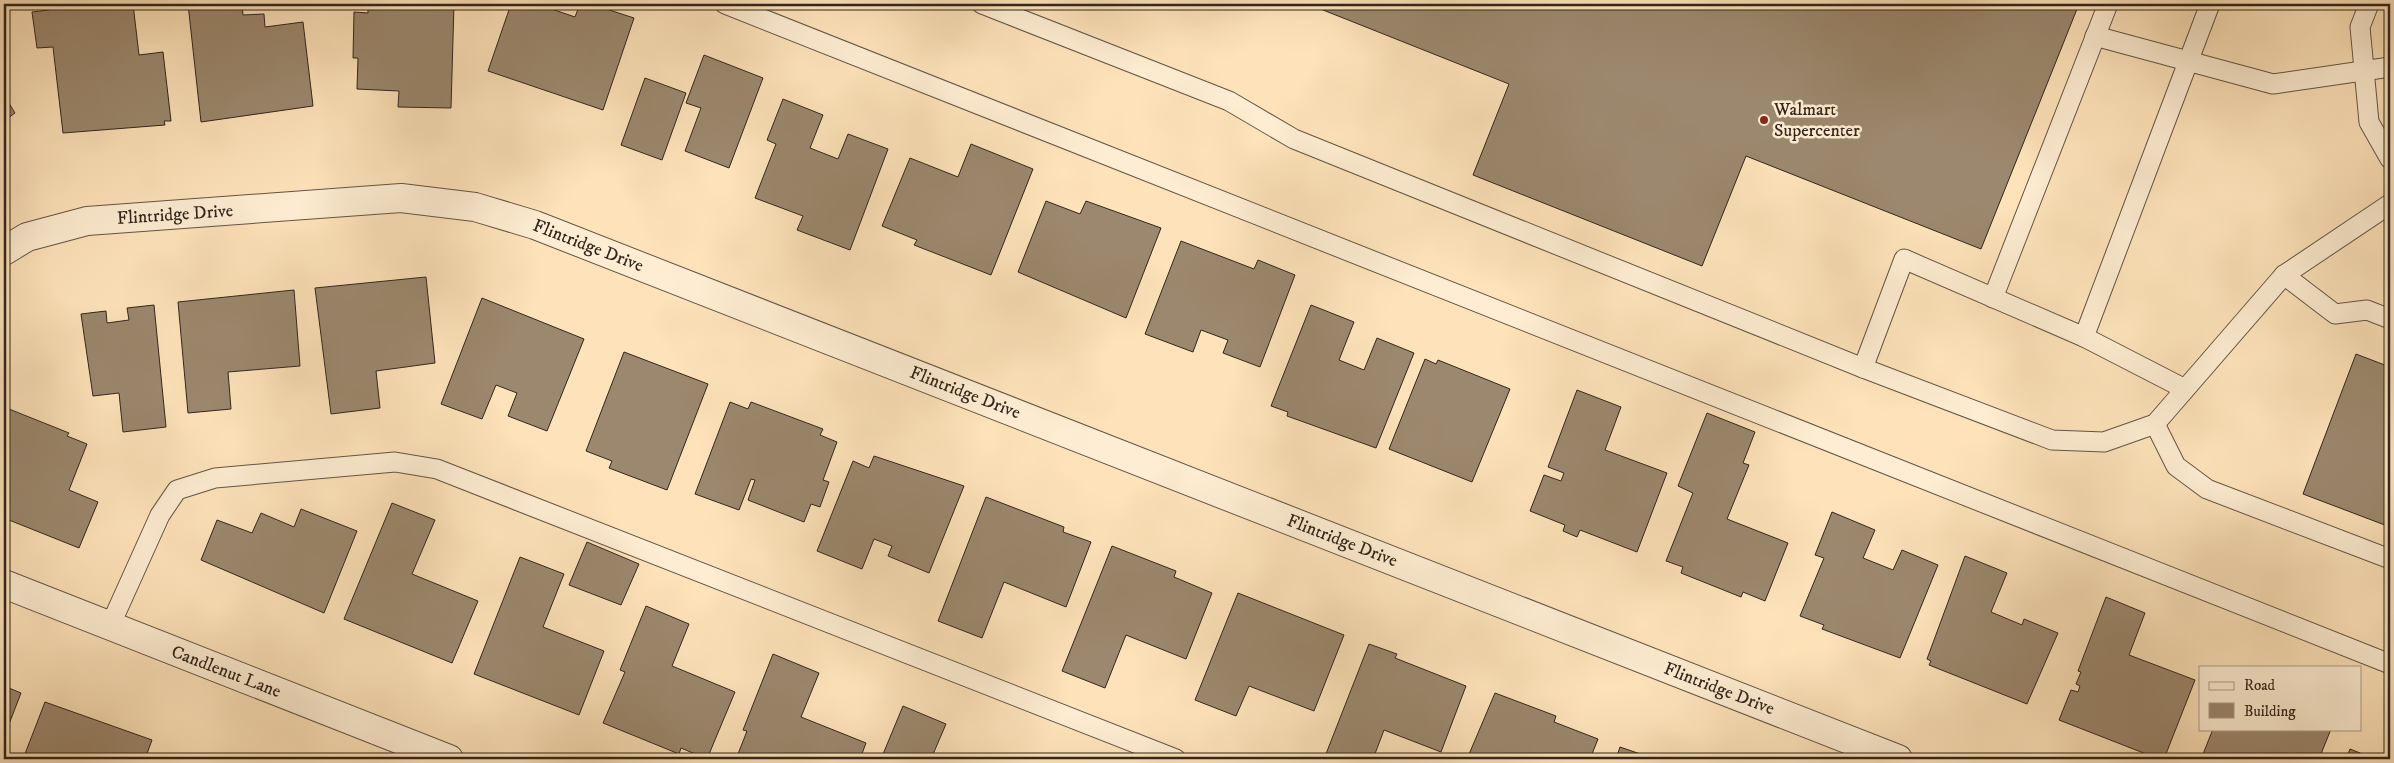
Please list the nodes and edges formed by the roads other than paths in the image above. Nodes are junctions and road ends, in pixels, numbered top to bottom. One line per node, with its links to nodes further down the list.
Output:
1 (725, 4): 23 (lane)
2 (982, 4): 17 (lane)
3 (2108, 4): 6 (lane)
4 (2210, 4): 7 (lane)
5 (2369, 4): 9 (lane)
6 (2096, 36): 7 (lane); 14 (lane)
7 (2188, 62): 9 (lane); 16 (lane)
8 (2390, 68): 9 (lane)
9 (2364, 70): 10 (lane)
10 (2390, 159)
11 (2390, 204): 13 (lane)
12 (4, 251): 26 (street, Flintridge Drive)
13 (2284, 275): 15 (lane); 18 (lane)
14 (1993, 298): 16 (lane); 17 (lane)
15 (2390, 319)
16 (2084, 337): 18 (lane)
17 (1863, 368): 19 (lane)
18 (2185, 389): 19 (lane)
19 (2155, 424): 20 (lane)
20 (2390, 559)
21 (4, 584): 22 (street, Candlenut Lane)
22 (110, 626): 24 (street, Candlenut Lane); 25 (lane)
23 (2390, 664)
24 (449, 759)
25 (1176, 759)
26 (1898, 759)

